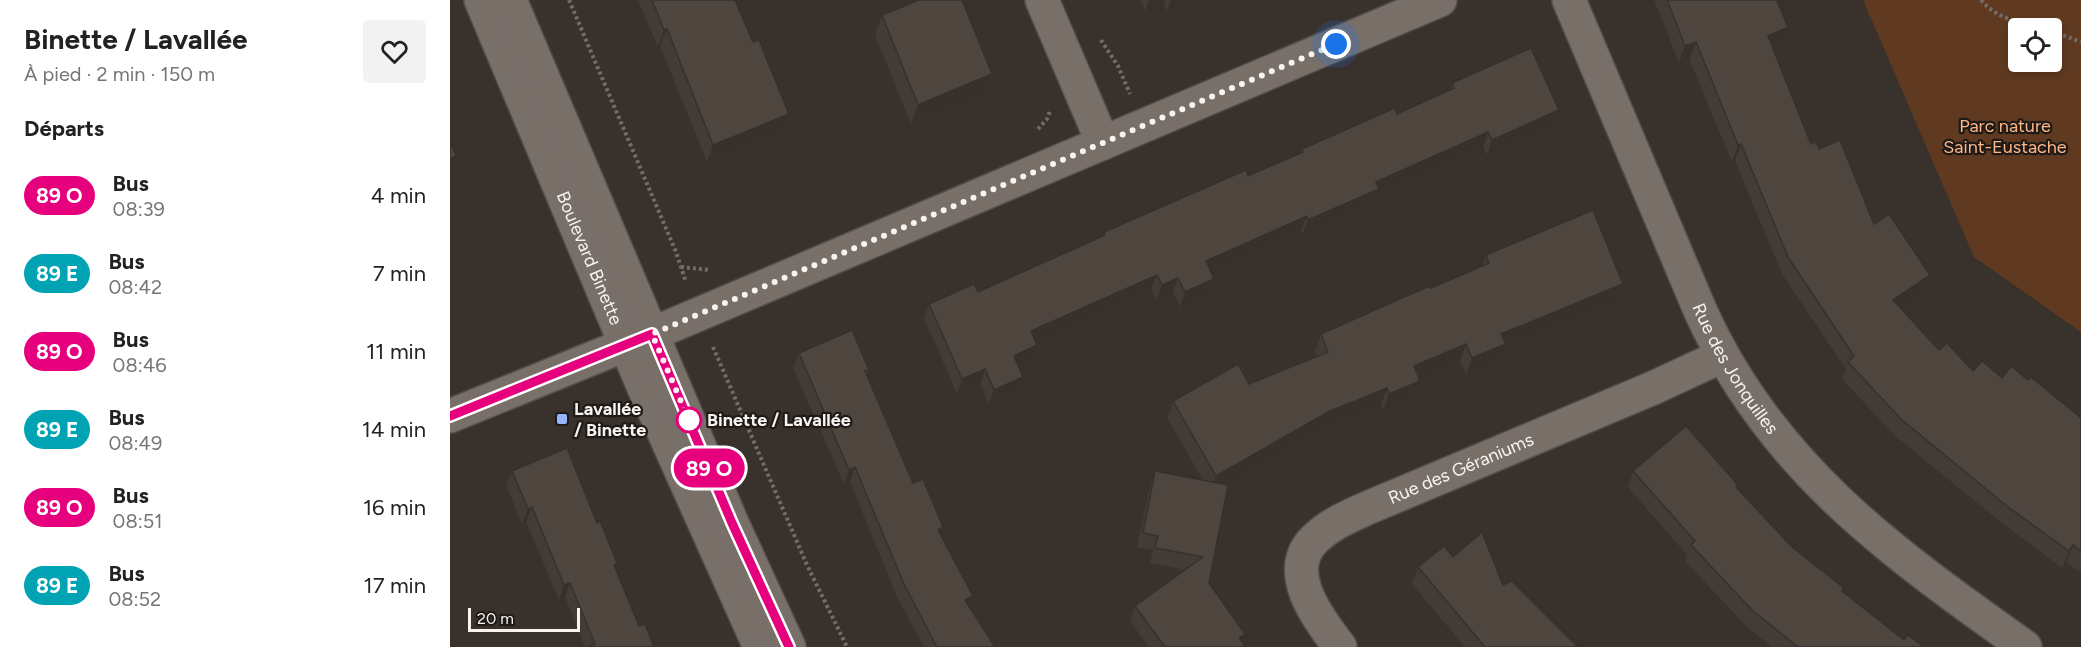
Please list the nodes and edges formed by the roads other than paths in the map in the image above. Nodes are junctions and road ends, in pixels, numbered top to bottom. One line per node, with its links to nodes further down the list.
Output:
1 (481, 0): 7 (street, Boulevard Binette)
2 (510, 0): 7 (street, Boulevard Binette)
3 (1042, 0): 6 (street)
4 (1440, 0): 6 (street)
5 (1569, 0): 8 (street, Rue des Jonquilles)
6 (1103, 143): 7 (street)
7 (639, 339): 9 (street); 10 (street, Boulevard Binette); 11 (street, Boulevard Binette)
8 (1722, 356): 12 (street, Rue des Géraniums); 13 (street, Rue des Jonquilles)
9 (450, 416)
10 (760, 647)
11 (789, 647)
12 (1340, 647)
13 (2025, 647)

